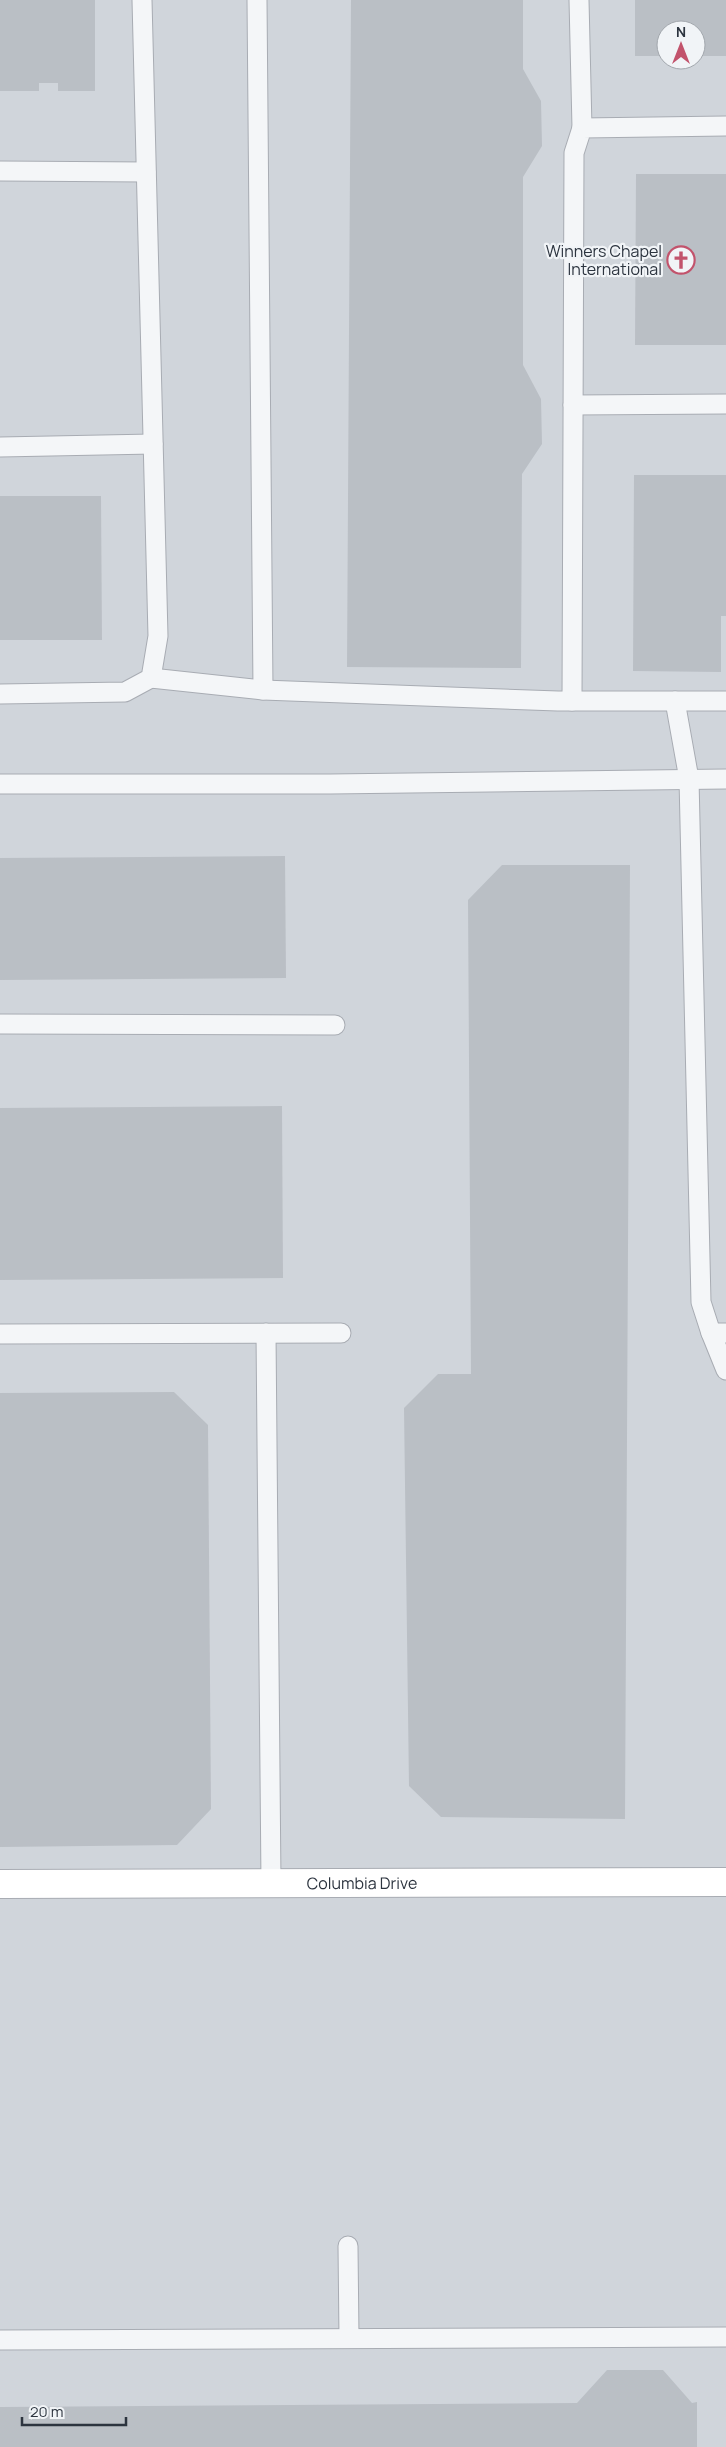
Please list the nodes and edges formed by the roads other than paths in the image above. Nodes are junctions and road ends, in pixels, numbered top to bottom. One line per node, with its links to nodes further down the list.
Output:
1 (142, 0): 7 (lane)
2 (257, 0): 13 (lane)
3 (578, 0): 5 (lane)
4 (726, 126): 5 (lane)
5 (582, 128): 9 (lane)
6 (0, 171): 7 (lane)
7 (146, 172): 10 (lane)
8 (726, 404): 9 (lane)
9 (573, 405): 15 (lane)
10 (153, 444): 11 (lane); 12 (lane)
11 (0, 446)
12 (151, 678): 13 (lane); 14 (lane)
13 (263, 690): 15 (lane)
14 (0, 694)
15 (572, 701): 16 (lane)
16 (675, 701): 17 (lane); 18 (lane)
17 (726, 701)
18 (689, 779): 19 (lane); 20 (lane); 25 (lane)
19 (726, 779)
20 (0, 784)
21 (0, 1024): 22 (lane)
22 (335, 1025)
23 (266, 1333): 24 (lane); 26 (lane); 29 (lane)
24 (341, 1333)
25 (718, 1333): 27 (lane)
26 (0, 1334)
27 (726, 1370)
28 (726, 1882): 29 (street, Columbia Drive)
29 (271, 1883): 30 (street, Columbia Drive)
30 (0, 1884)
31 (348, 2246): 33 (lane)
32 (726, 2337): 33 (lane)
33 (349, 2338): 34 (lane)
34 (0, 2340)

